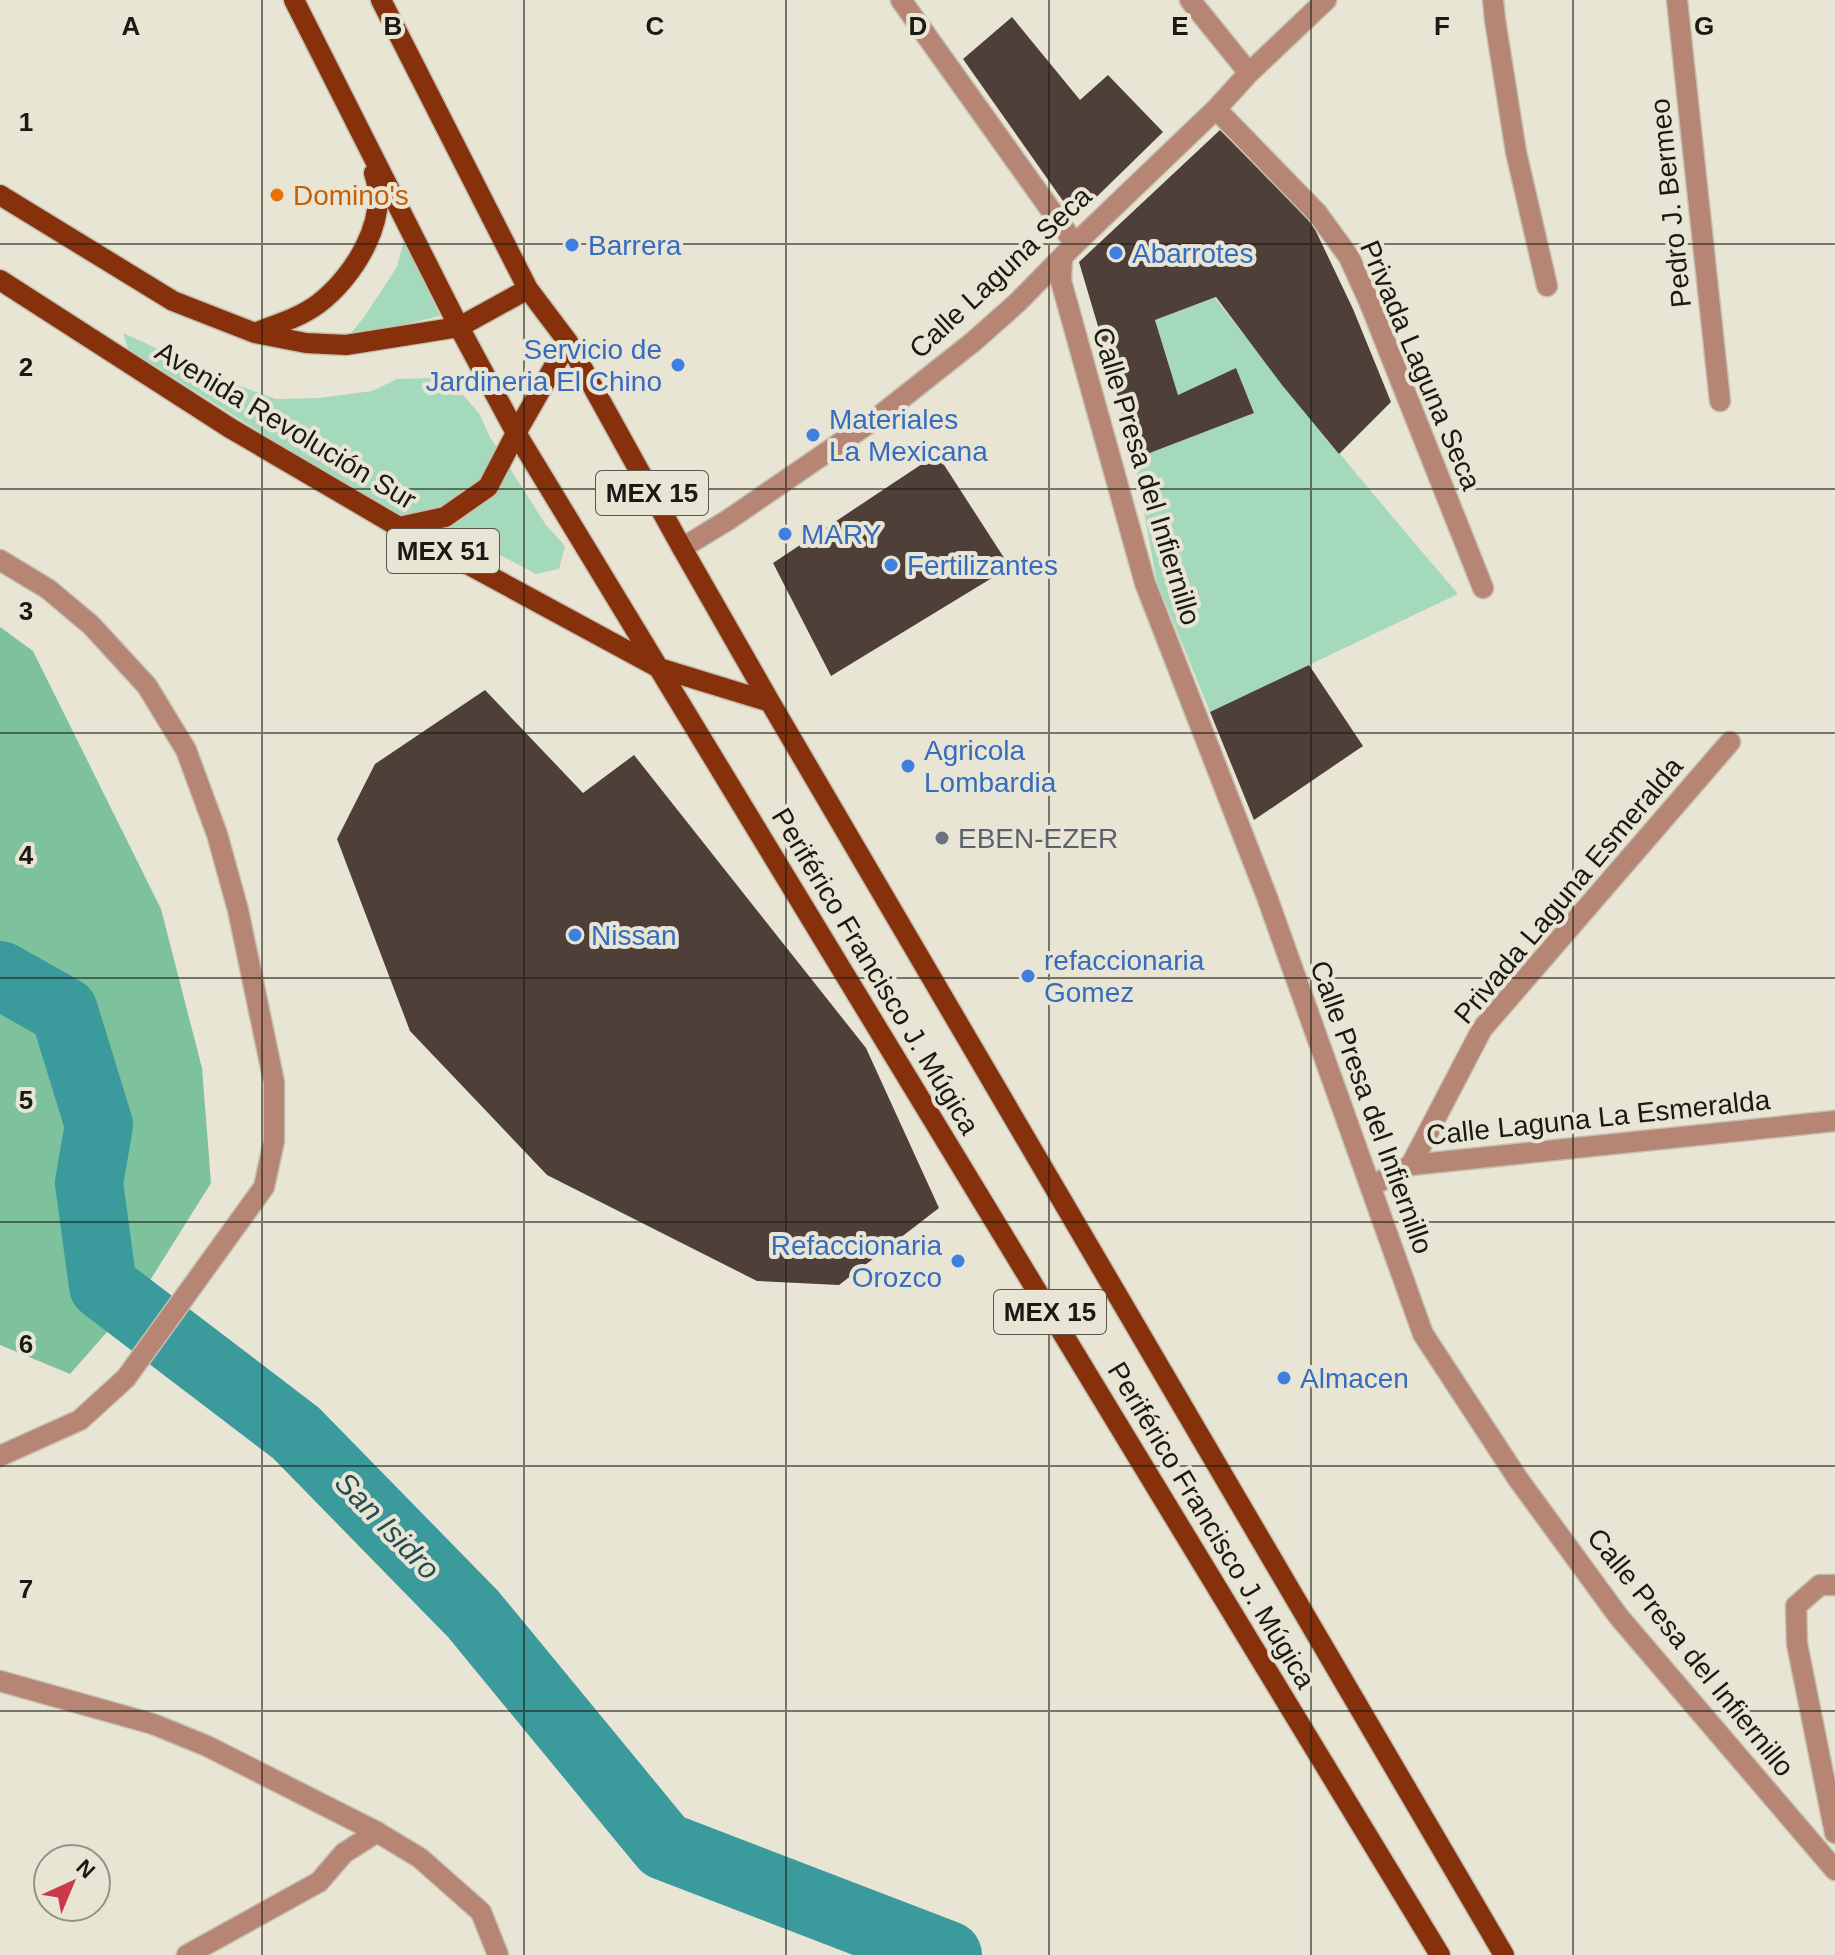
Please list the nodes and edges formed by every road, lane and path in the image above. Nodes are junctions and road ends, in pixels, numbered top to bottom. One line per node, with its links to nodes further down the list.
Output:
1 (294, 0): 10 (main road, Periférico Francisco J. Múgica / MEX 15)
2 (381, 0): 15 (main road, Periférico Francisco J. Múgica / MEX 15)
3 (901, 0): 12 (street)
4 (1190, 0): 8 (street)
5 (1326, 0): 8 (street, Calle Laguna Seca)
6 (1493, 0): 14 (street)
7 (1677, 0): 19 (street, Pedro J. Bermeo)
8 (1249, 73): 9 (street, Calle Laguna Seca)
9 (1216, 109): 12 (street, Calle Laguna Seca); 24 (street, Privada Laguna Seca)
10 (360, 132): 16 (main road, Periférico Francisco J. Múgica / MEX 15); 17 (main road)
11 (0, 195): 17 (main road, Avenida Revolución Sur)
12 (1068, 250): 22 (street, Calle Laguna Seca); 30 (street, Calle Presa del Infiernillo)
13 (0, 280): 21 (main road, Avenida Revolución Sur / MEX 51)
14 (1547, 286)
15 (528, 289): 16 (main road, Avenida Revolución Sur); 18 (main road, Periférico Francisco J. Múgica / MEX 15)
16 (459, 327): 17 (main road, Avenida Revolución Sur); 20 (main road, Periférico Francisco J. Múgica / MEX 15)
17 (255, 333)
18 (568, 342): 20 (main road); 22 (main road, Periférico Francisco J. Múgica / MEX 15)
19 (1720, 401)
20 (516, 433): 21 (main road); 25 (main road, Periférico Francisco J. Múgica / MEX 15)
21 (399, 527): 25 (main road, Avenida Revolución Sur / MEX 51)
22 (682, 548): 26 (main road, Periférico Francisco J. Múgica / MEX 15)
23 (0, 560): 31 (street)
24 (1483, 588)
25 (659, 668): 26 (main road, Avenida Revolución Sur / MEX 51); 39 (main road, Periférico Francisco J. Múgica / MEX 15)
26 (770, 702): 40 (main road, Periférico Francisco J. Múgica / MEX 15)
27 (1730, 742): 29 (street, Privada Laguna Esmeralda)
28 (1835, 1121): 29 (street, Calle Laguna La Esmeralda)
29 (1411, 1165): 30 (street, Calle Laguna La Esmeralda)
30 (1371, 1186): 36 (street, Calle Presa del Infiernillo)
31 (0, 1456)
32 (1835, 1585): 35 (street)
33 (0, 1681): 34 (street)
34 (377, 1832): 37 (street); 38 (street)
35 (1835, 1833)
36 (1835, 1870)
37 (187, 1955)
38 (498, 1955)
39 (1440, 1955)
40 (1504, 1955)

